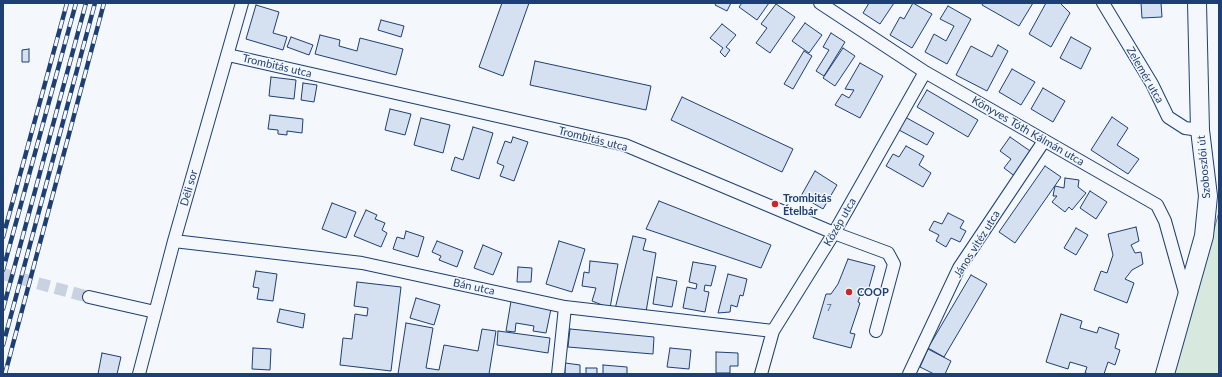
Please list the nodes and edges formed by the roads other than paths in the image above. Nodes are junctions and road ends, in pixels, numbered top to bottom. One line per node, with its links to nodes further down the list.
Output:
1 (242, 3): 5 (street, Déli sor)
2 (820, 3): 6 (street, Könyves Tóth Kálmán utca)
3 (1102, 3): 7 (street, Zelemér utca)
4 (1197, 3): 7 (main road, Szoboszlói út)
5 (228, 55): 10 (street, Trombitás utca); 11 (street, Déli sor)
6 (925, 72): 8 (street, Könyves Tóth Kálmán utca); 10 (street, Közép utca)
7 (1200, 130): 9 (main road, Szoboszlói út)
8 (1044, 141): 12 (street, Könyves Tóth Kálmán utca); 21 (street, János vitéz utca)
9 (1214, 196): 12 (main road, Szoboszlói út)
10 (834, 233): 16 (street, Közép utca); 17 (street, Trombitás utca)
11 (174, 241): 14 (street, Bán utca); 15 (street, Déli sor)
12 (1186, 296): 22 (main road, Szoboszlói út)
13 (89, 297): 15 (street)
14 (564, 306): 16 (street, Bán utca); 19 (street)
15 (155, 312): 18 (street, Déli sor)
16 (774, 331): 20 (street, Közép utca)
17 (876, 331)
18 (139, 374)
19 (558, 374)
20 (761, 374)
21 (909, 374)
22 (1165, 374)

